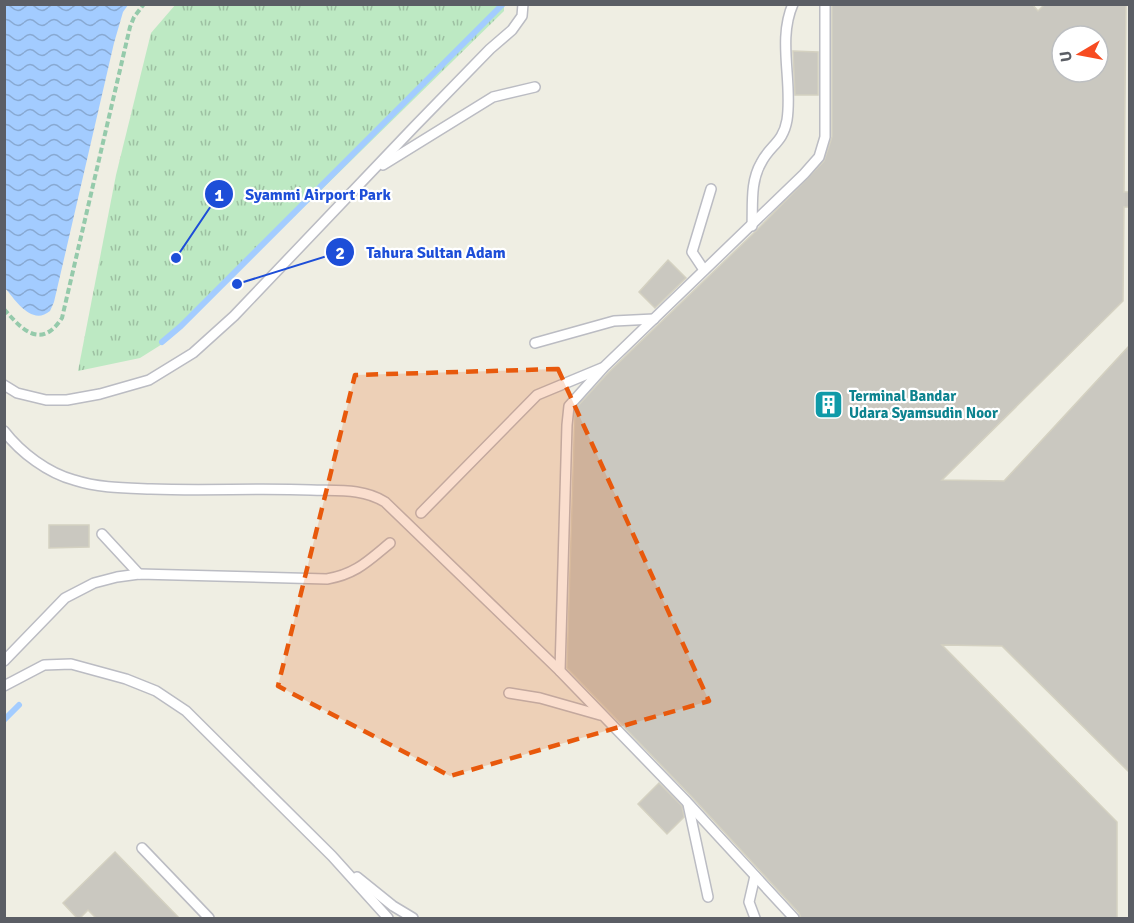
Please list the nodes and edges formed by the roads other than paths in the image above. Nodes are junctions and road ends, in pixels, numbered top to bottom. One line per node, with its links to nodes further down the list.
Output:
1 (523, 4): 5 (lane)
2 (792, 4): 7 (lane)
3 (825, 4): 7 (lane)
4 (535, 87): 5 (lane)
5 (375, 169): 12 (lane)
6 (711, 189): 8 (lane)
7 (752, 226): 8 (lane)
8 (704, 270): 9 (lane)
9 (654, 319): 10 (lane); 11 (lane)
10 (535, 343)
11 (604, 367): 14 (lane); 19 (lane)
12 (4, 385)
13 (4, 431): 19 (lane)
14 (421, 513)
15 (102, 534): 17 (lane)
16 (390, 543): 17 (lane)
17 (139, 574): 18 (lane)
18 (4, 662)
19 (560, 671): 22 (lane)
20 (4, 686): 25 (lane)
21 (509, 693): 22 (lane)
22 (603, 716): 23 (lane)
23 (687, 802): 26 (lane); 27 (lane)
24 (142, 848): 28 (lane)
25 (332, 856): 29 (lane); 30 (lane)
26 (755, 876): 31 (lane); 32 (lane)
27 (708, 897)
28 (210, 918)
29 (388, 918)
30 (413, 918)
31 (755, 918)
32 (794, 918)

